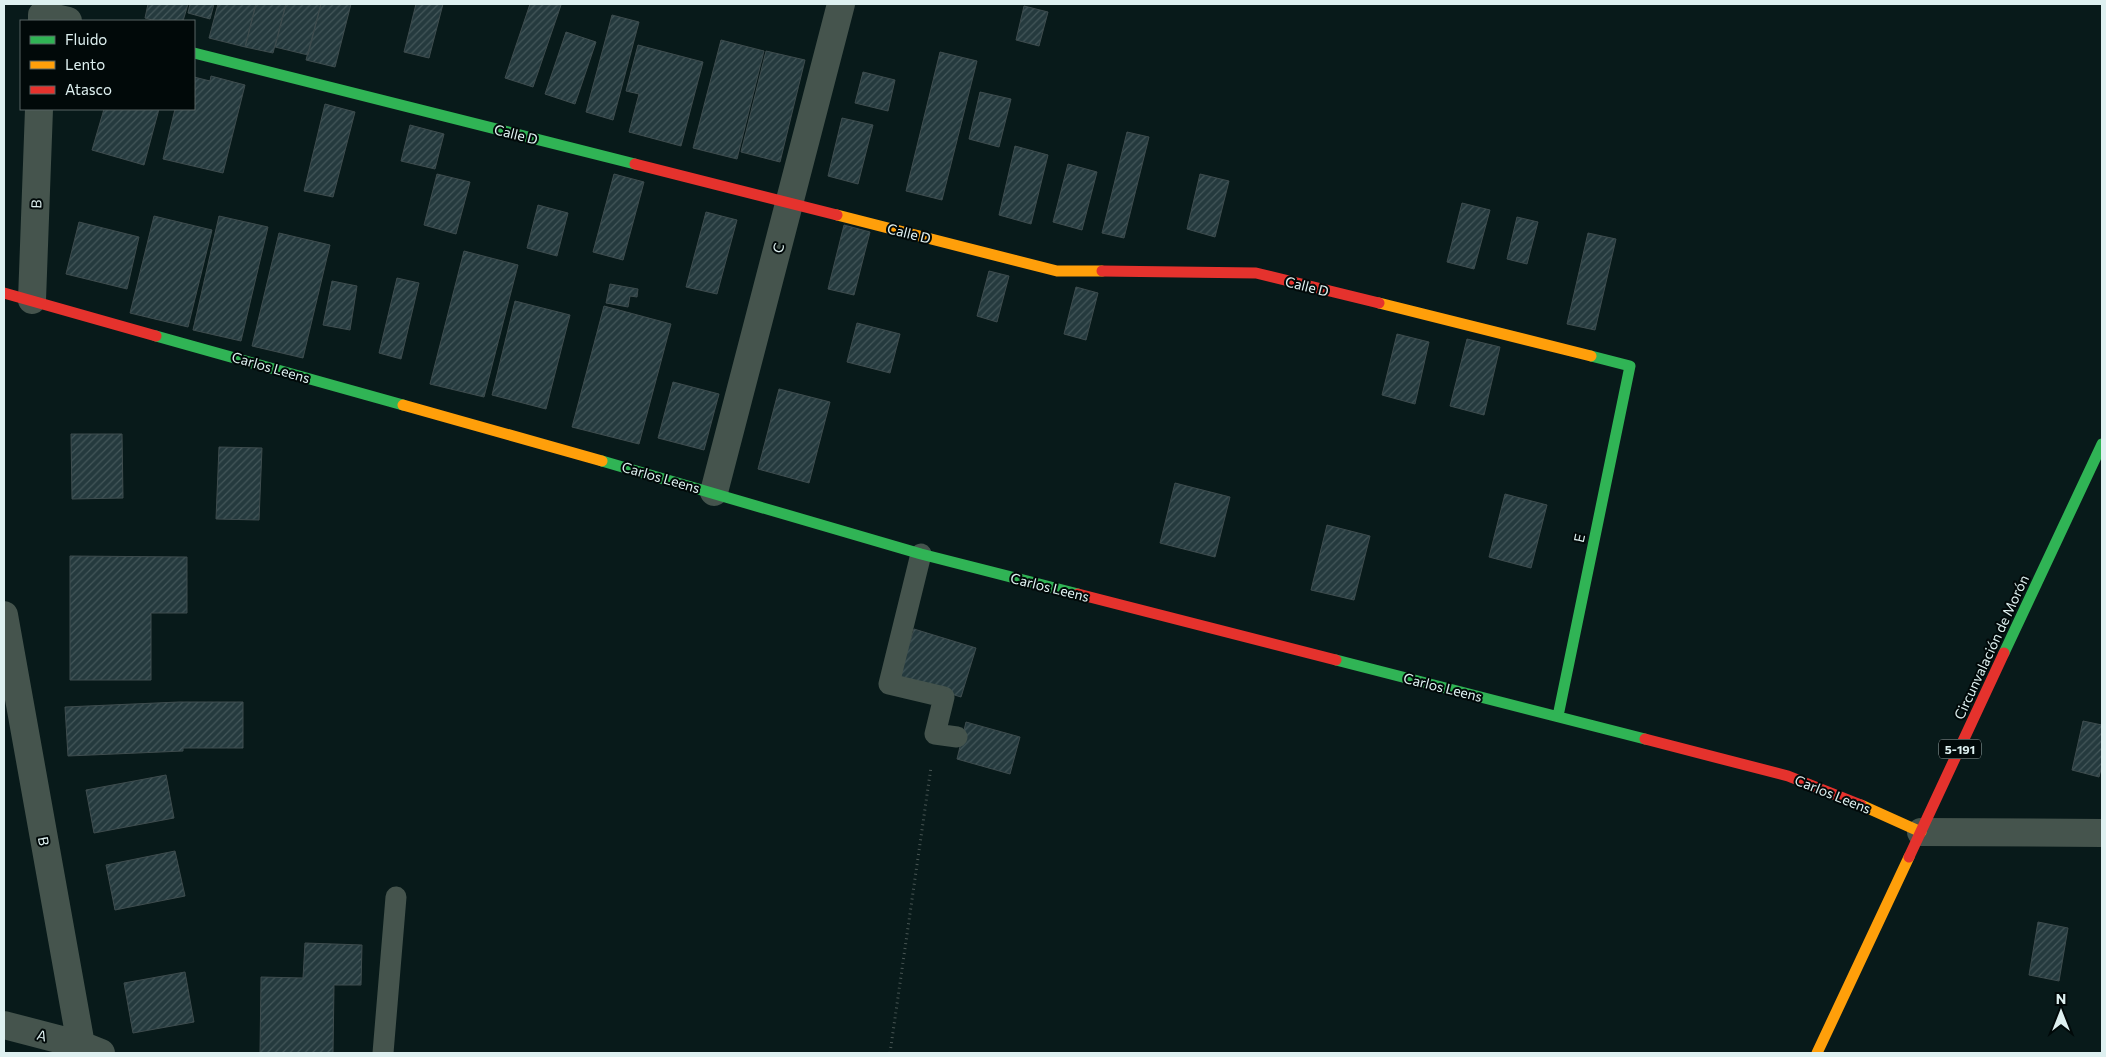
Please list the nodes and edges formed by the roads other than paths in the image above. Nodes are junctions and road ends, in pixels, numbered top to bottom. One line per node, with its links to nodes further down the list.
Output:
1 (842, 4): 6 (street, C)
2 (38, 13): 3 (street)
3 (64, 20)
4 (195, 53): 6 (street, Calle D)
5 (39, 110): 8 (street, B)
6 (790, 202): 9 (street, Calle D); 11 (street, C)
7 (4, 292): 8 (street, Carlos Leens)
8 (32, 300): 11 (street, Carlos Leens)
9 (1630, 366): 14 (street, E)
10 (2102, 444): 16 (street, Circunvalación de Morón / 5-191)
11 (714, 492): 12 (street, Carlos Leens)
12 (921, 554): 14 (street, Carlos Leens); 15 (lane)
13 (4, 615): 20 (street, B)
14 (1558, 716): 16 (street, Carlos Leens)
15 (957, 737)
16 (1921, 832): 17 (street, Carlos Leens); 22 (street, Circunvalación de Morón / 5-191)
17 (2102, 833)
18 (396, 897): 21 (lane)
19 (4, 1025): 20 (street, A)
20 (91, 1049)
21 (383, 1053)
22 (1817, 1053)

